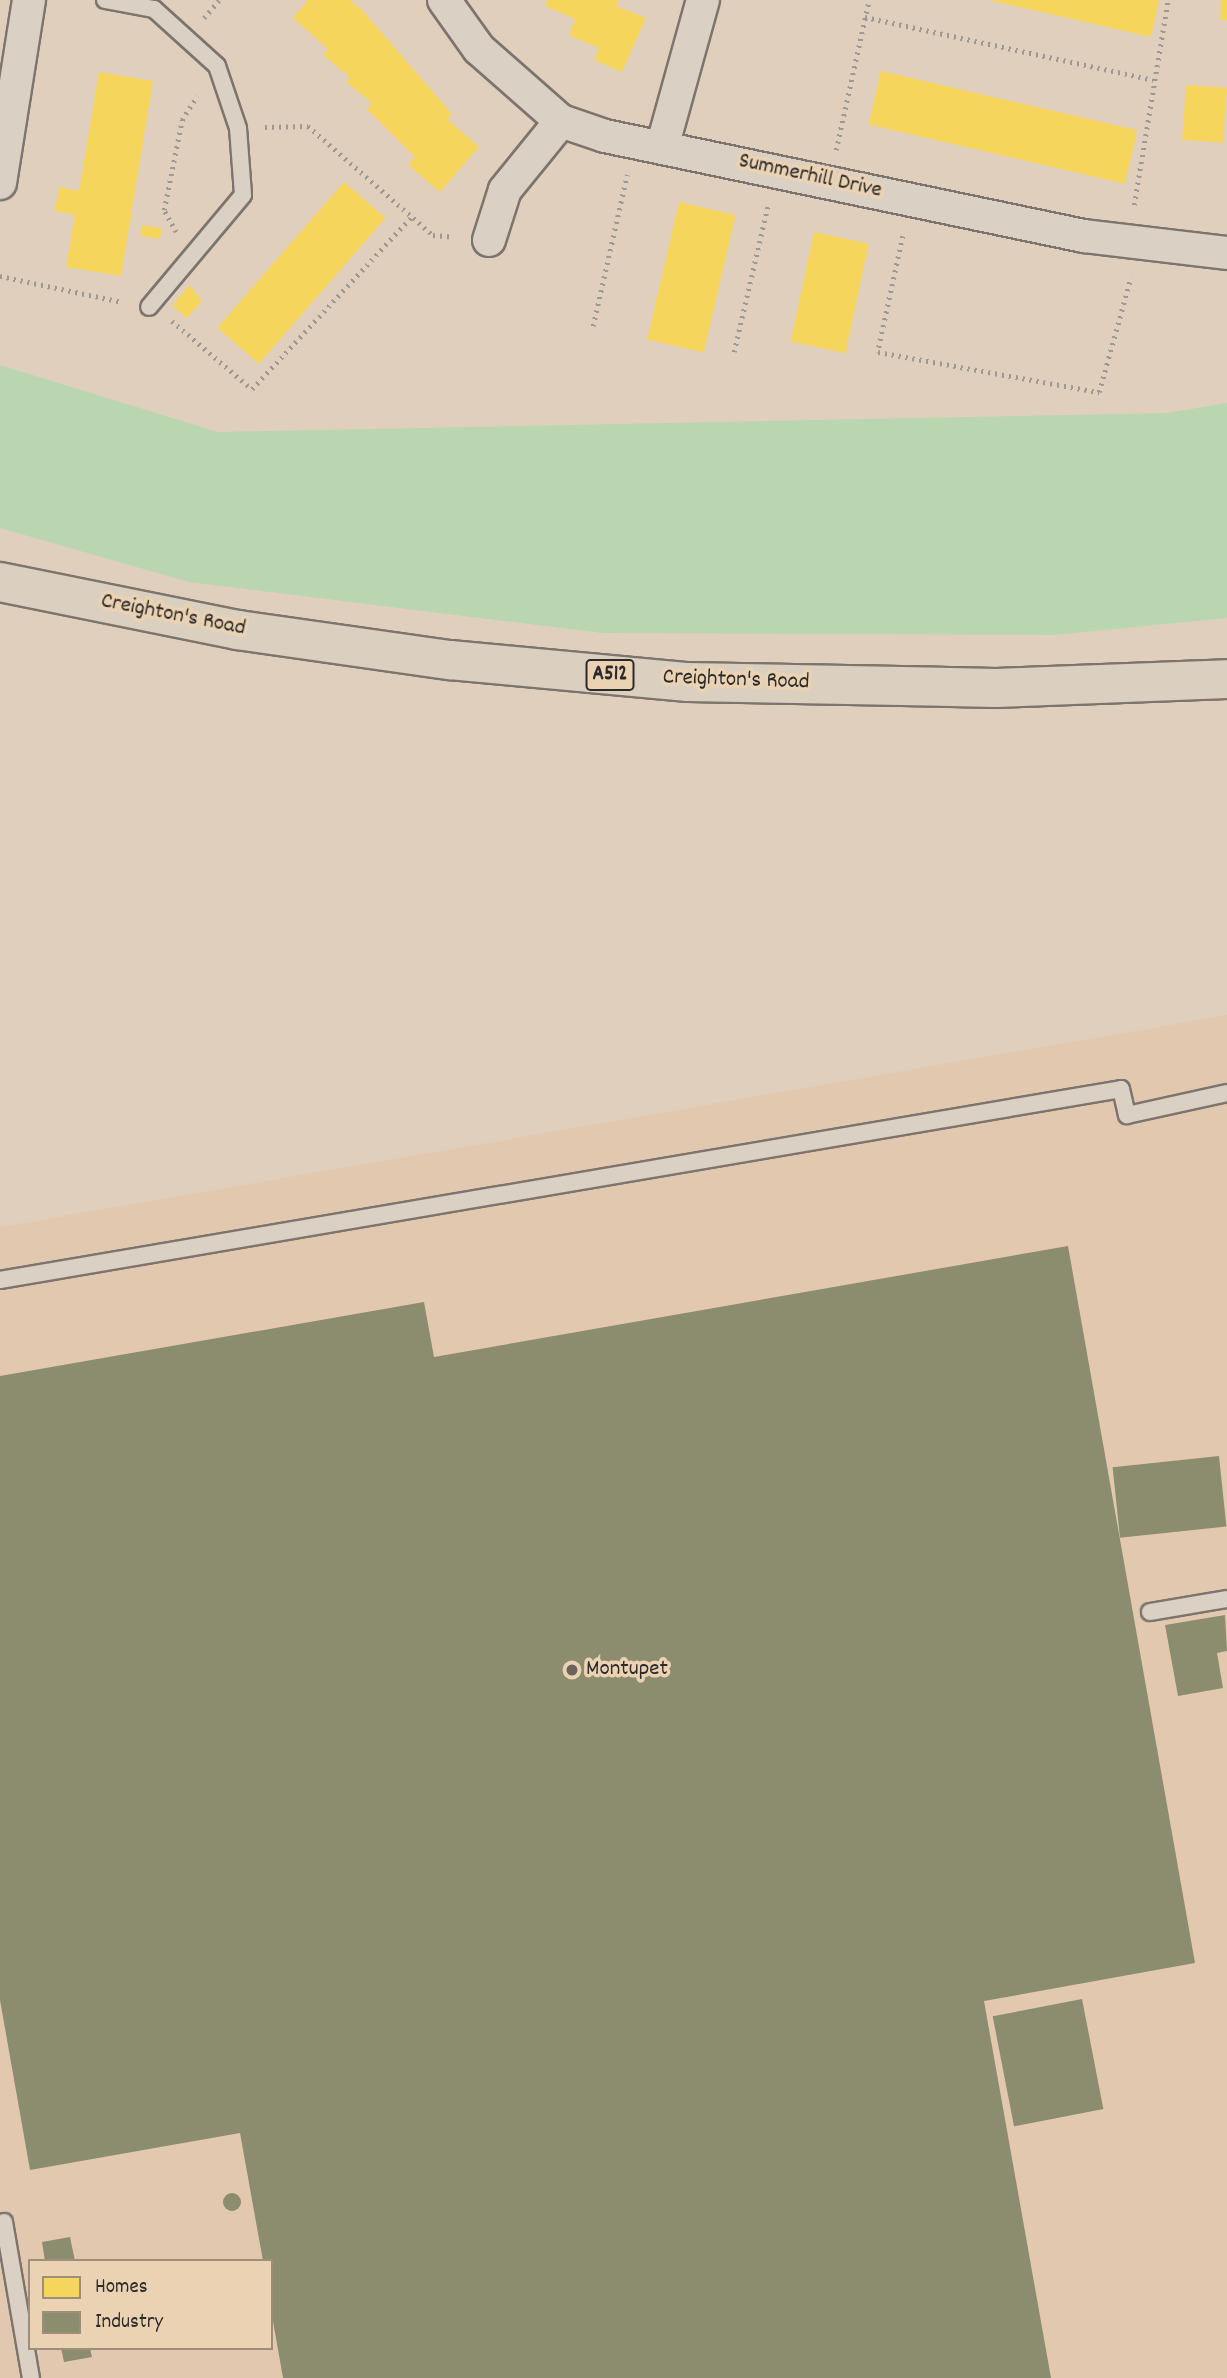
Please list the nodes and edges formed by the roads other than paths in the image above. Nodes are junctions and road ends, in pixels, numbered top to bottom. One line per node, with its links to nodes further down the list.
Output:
1 (29, 0): 7 (street)
2 (104, 0): 10 (lane)
3 (444, 0): 5 (street, Summerhill Drive)
4 (703, 0): 6 (street)
5 (561, 121): 6 (street, Summerhill Drive); 8 (street)
6 (649, 142): 9 (street, Summerhill Drive)
7 (0, 183)
8 (489, 240)
9 (1227, 253)
10 (149, 307)
11 (0, 582): 12 (highway, Creighton's Road / A512)
12 (1227, 679)
13 (1227, 1093): 14 (lane)
14 (0, 1280)
15 (1227, 1599): 16 (lane)
16 (1150, 1612)
17 (4, 2222): 18 (lane)
18 (31, 2378)

